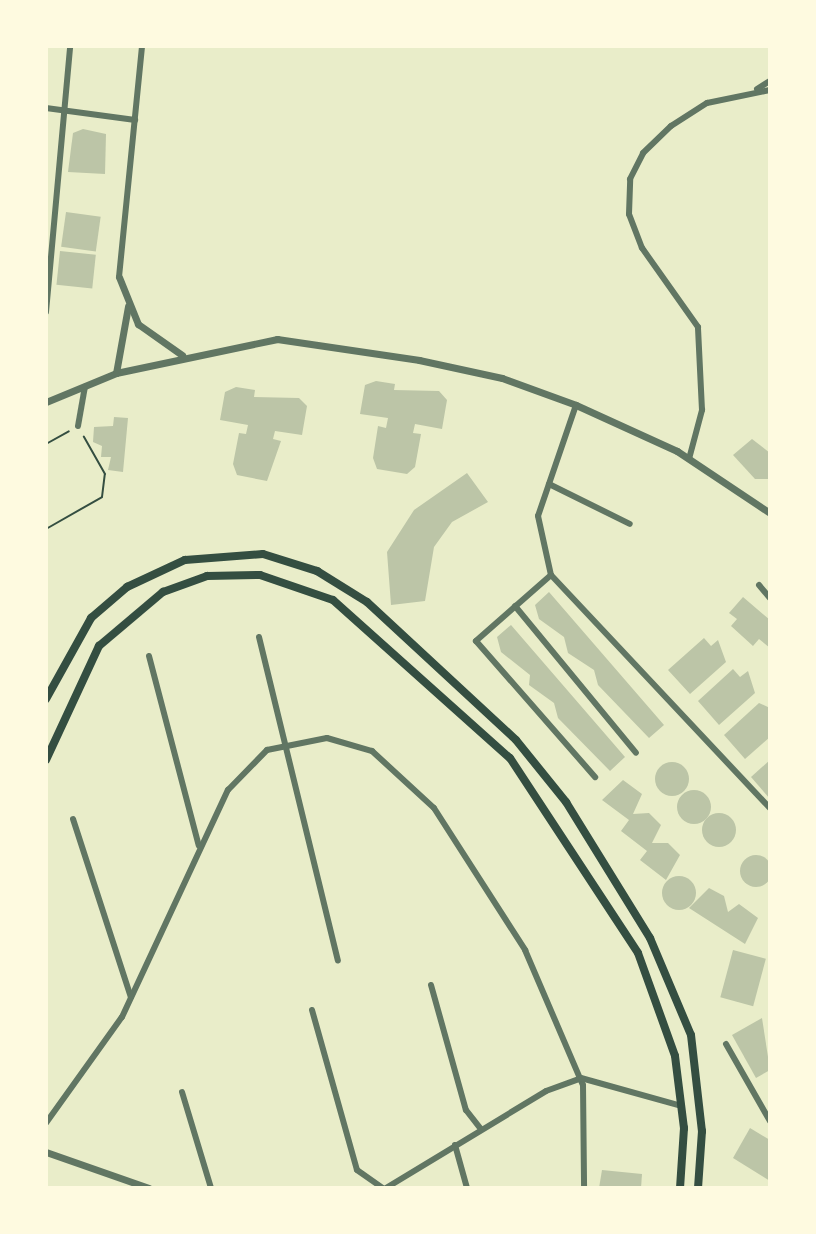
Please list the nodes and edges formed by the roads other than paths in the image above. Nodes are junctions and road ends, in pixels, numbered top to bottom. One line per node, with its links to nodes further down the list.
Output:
1 (70, 46): 7 (street)
2 (142, 46): 8 (street)
3 (770, 81): 4 (street)
4 (753, 90): 5 (street); 18 (street)
5 (770, 90)
6 (46, 108): 7 (street)
7 (64, 110): 8 (street); 11 (street)
8 (135, 120): 9 (street)
9 (119, 277): 10 (street)
10 (128, 306): 12 (street); 13 (street)
11 (46, 312)
12 (182, 355): 13 (street); 16 (street)
13 (116, 373): 14 (street)
14 (85, 387): 15 (street); 17 (street)
15 (46, 402)
16 (576, 405): 18 (street); 19 (street)
17 (78, 426)
18 (689, 459): 20 (street)
19 (549, 484): 21 (street); 22 (street)
20 (770, 513)
21 (630, 524)
22 (551, 575): 25 (street); 33 (street)
23 (759, 585): 24 (street)
24 (770, 598)
25 (515, 606): 30 (street); 32 (street)
26 (259, 637): 29 (street)
27 (149, 656): 35 (street)
28 (46, 699): 55 (main road)
29 (287, 746): 35 (street); 36 (street); 41 (street)
30 (636, 753)
31 (46, 760): 43 (main road)
32 (595, 777)
33 (770, 808)
34 (73, 819): 38 (street)
35 (199, 846): 38 (street)
36 (338, 960)
37 (431, 985): 46 (street)
38 (131, 997): 45 (street)
39 (312, 1010): 51 (street)
40 (726, 1044): 44 (street)
41 (581, 1078): 43 (street); 46 (street); 53 (street)
42 (182, 1092): 50 (street)
43 (681, 1106): 54 (main road)
44 (770, 1121)
45 (46, 1123)
46 (481, 1129): 47 (street)
47 (455, 1145): 51 (street); 52 (street)
48 (46, 1152): 49 (street)
49 (149, 1188)
50 (211, 1188)
51 (385, 1188)
52 (467, 1188)
53 (584, 1188)
54 (680, 1188)
55 (698, 1188)

